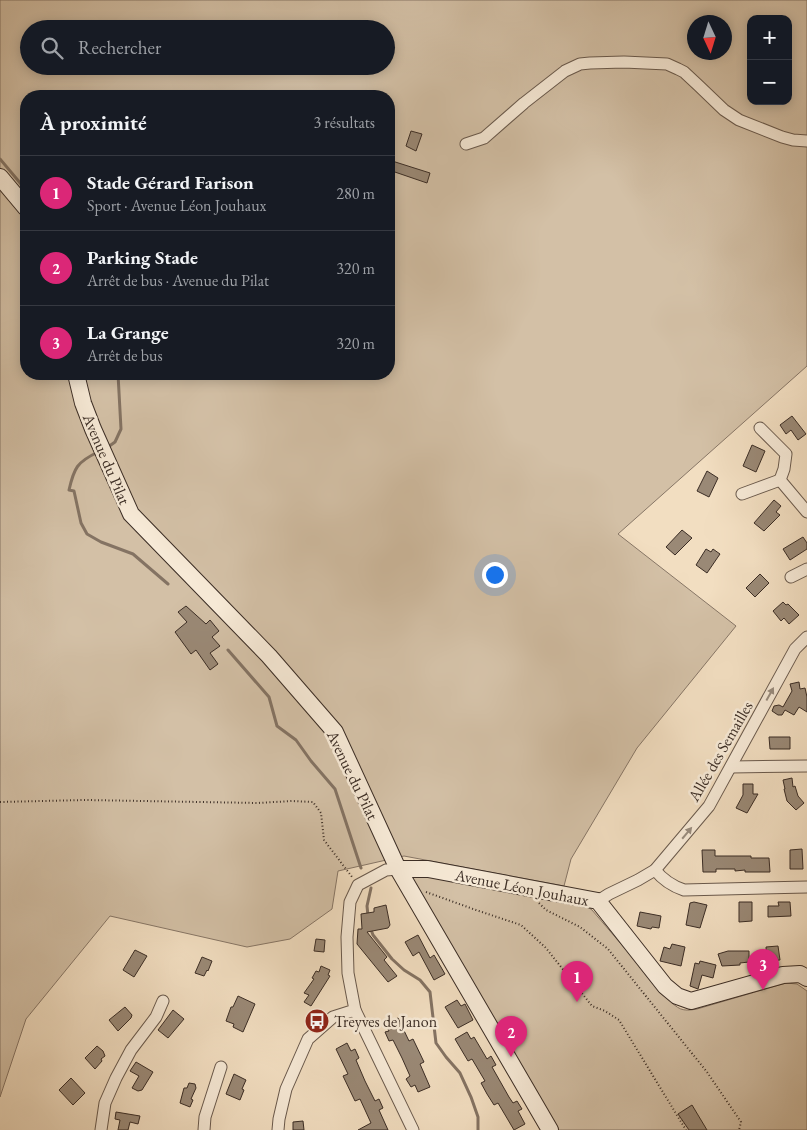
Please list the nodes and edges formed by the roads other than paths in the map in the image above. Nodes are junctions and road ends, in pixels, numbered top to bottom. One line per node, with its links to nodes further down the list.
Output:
1 (807, 141): 2 (street)
2 (466, 144)
3 (0, 177): 4 (main road)
4 (20, 201)
5 (78, 380): 15 (main road, Avenue du Pilat)
6 (760, 428): 7 (street)
7 (780, 480): 8 (street); 9 (street)
8 (742, 494)
9 (807, 512)
10 (807, 569): 11 (street)
11 (791, 577)
12 (807, 637): 14 (street, Allée des Semailles, one-way to 12)
13 (807, 766): 14 (street)
14 (730, 767): 16 (street, Allée des Semailles, one-way to 14)
15 (398, 869): 18 (main road, Avenue Léon Jouhaux); 21 (street); 27 (main road, Avenue du Pilat)
16 (655, 870): 17 (street); 18 (street, Allée des Semailles)
17 (807, 886)
18 (598, 902): 19 (main road, Avenue Léon Jouhaux)
19 (807, 978)
20 (162, 1001): 23 (street)
21 (354, 1010): 25 (street); 26 (street)
22 (221, 1066): 24 (street)
23 (101, 1130)
24 (204, 1130)
25 (278, 1130)
26 (413, 1130)
27 (550, 1130)

